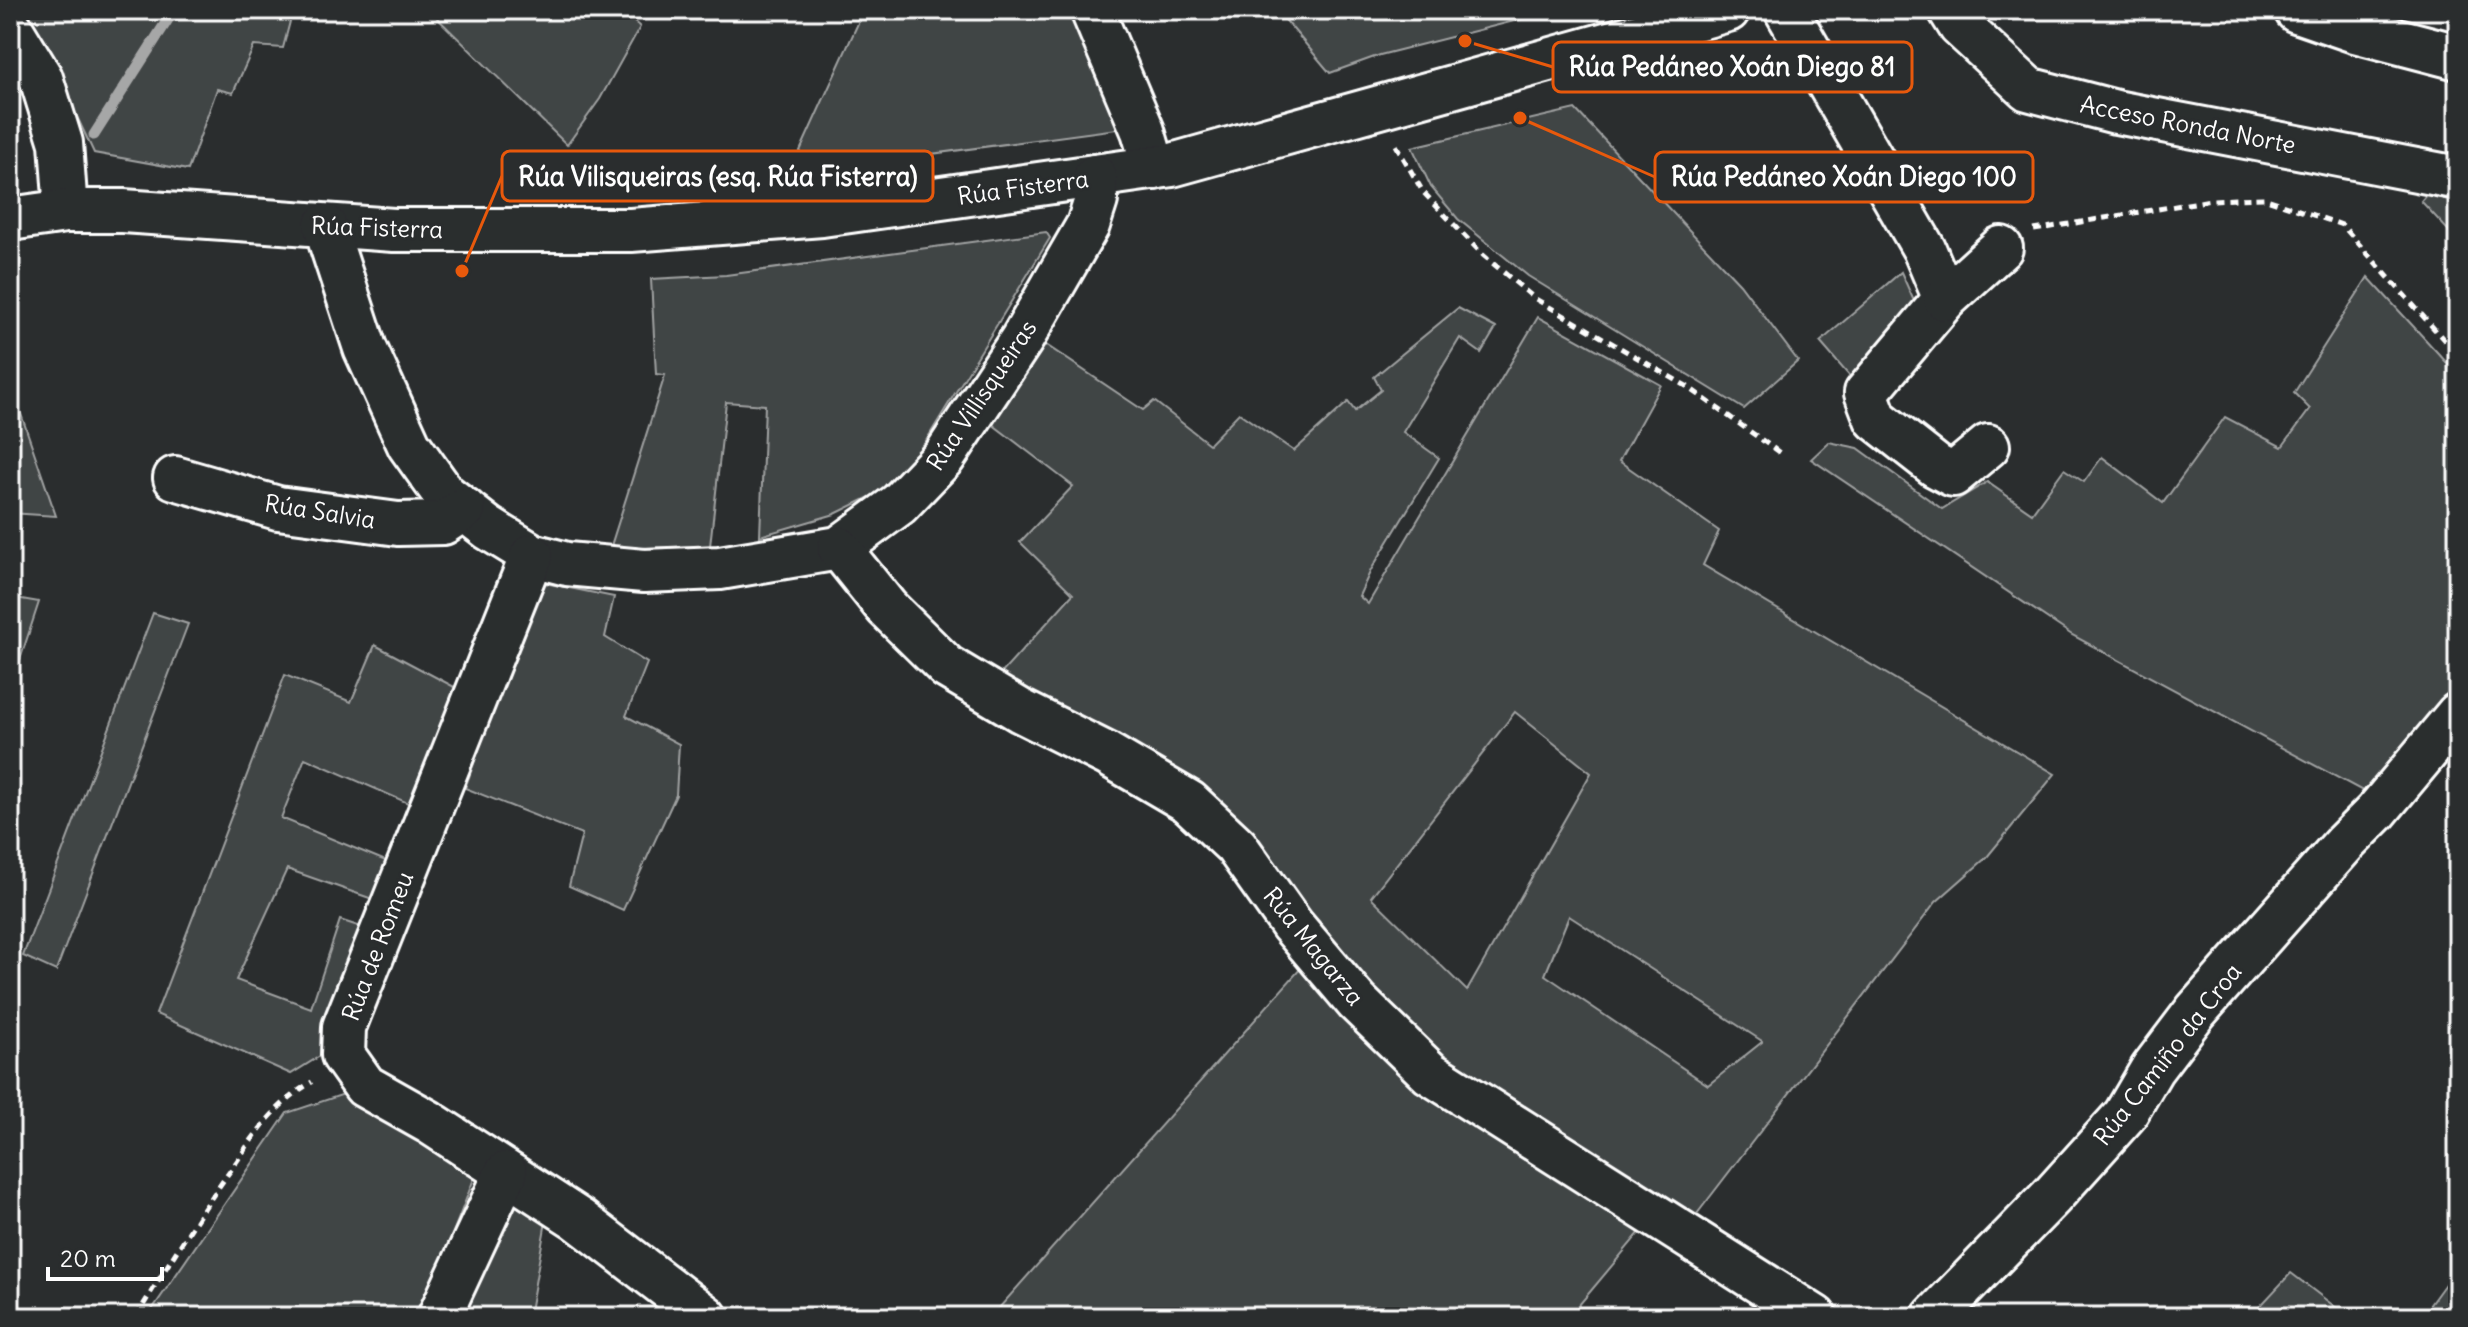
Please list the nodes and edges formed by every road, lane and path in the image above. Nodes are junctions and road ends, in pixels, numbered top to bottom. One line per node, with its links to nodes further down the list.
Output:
1 (1092, 10): 9 (street)
2 (1728, 10): 8 (street, Rúa Fisterra)
3 (1786, 10): 16 (street)
4 (1950, 10): 11 (street, Acceso Ronda Norte)
5 (2297, 10): 7 (highway)
6 (10, 27): 12 (street)
7 (2458, 57)
8 (1379, 109): 9 (street, Rúa Fisterra); 19 (path)
9 (1154, 168): 10 (street, Rúa Fisterra)
10 (1095, 176): 14 (street, Rúa Fisterra); 22 (street, Rúa Villisqueiras)
11 (2458, 178)
12 (66, 211): 13 (street, Rúa Fisterra); 14 (street, Rúa Fisterra)
13 (10, 219)
14 (325, 226): 21 (street, Rúa Villisqueiras)
15 (2001, 248): 16 (street); 17 (path)
16 (1945, 299): 18 (street)
17 (2453, 350)
18 (1988, 446)
19 (1780, 453)
20 (175, 478): 21 (street, Rúa Salvia)
21 (464, 509): 23 (street, Rúa Villisqueiras)
22 (839, 548): 23 (street, Rúa Villisqueiras); 30 (street, Rúa Magarza)
23 (532, 555): 25 (street, Rúa de Romeu)
24 (2458, 714): 31 (street, Rúa Camiño da Croa)
25 (348, 1062): 26 (street); 27 (path)
26 (506, 1173): 28 (street); 29 (street)
27 (136, 1317)
28 (439, 1317)
29 (706, 1317)
30 (1815, 1317)
31 (1934, 1317)

